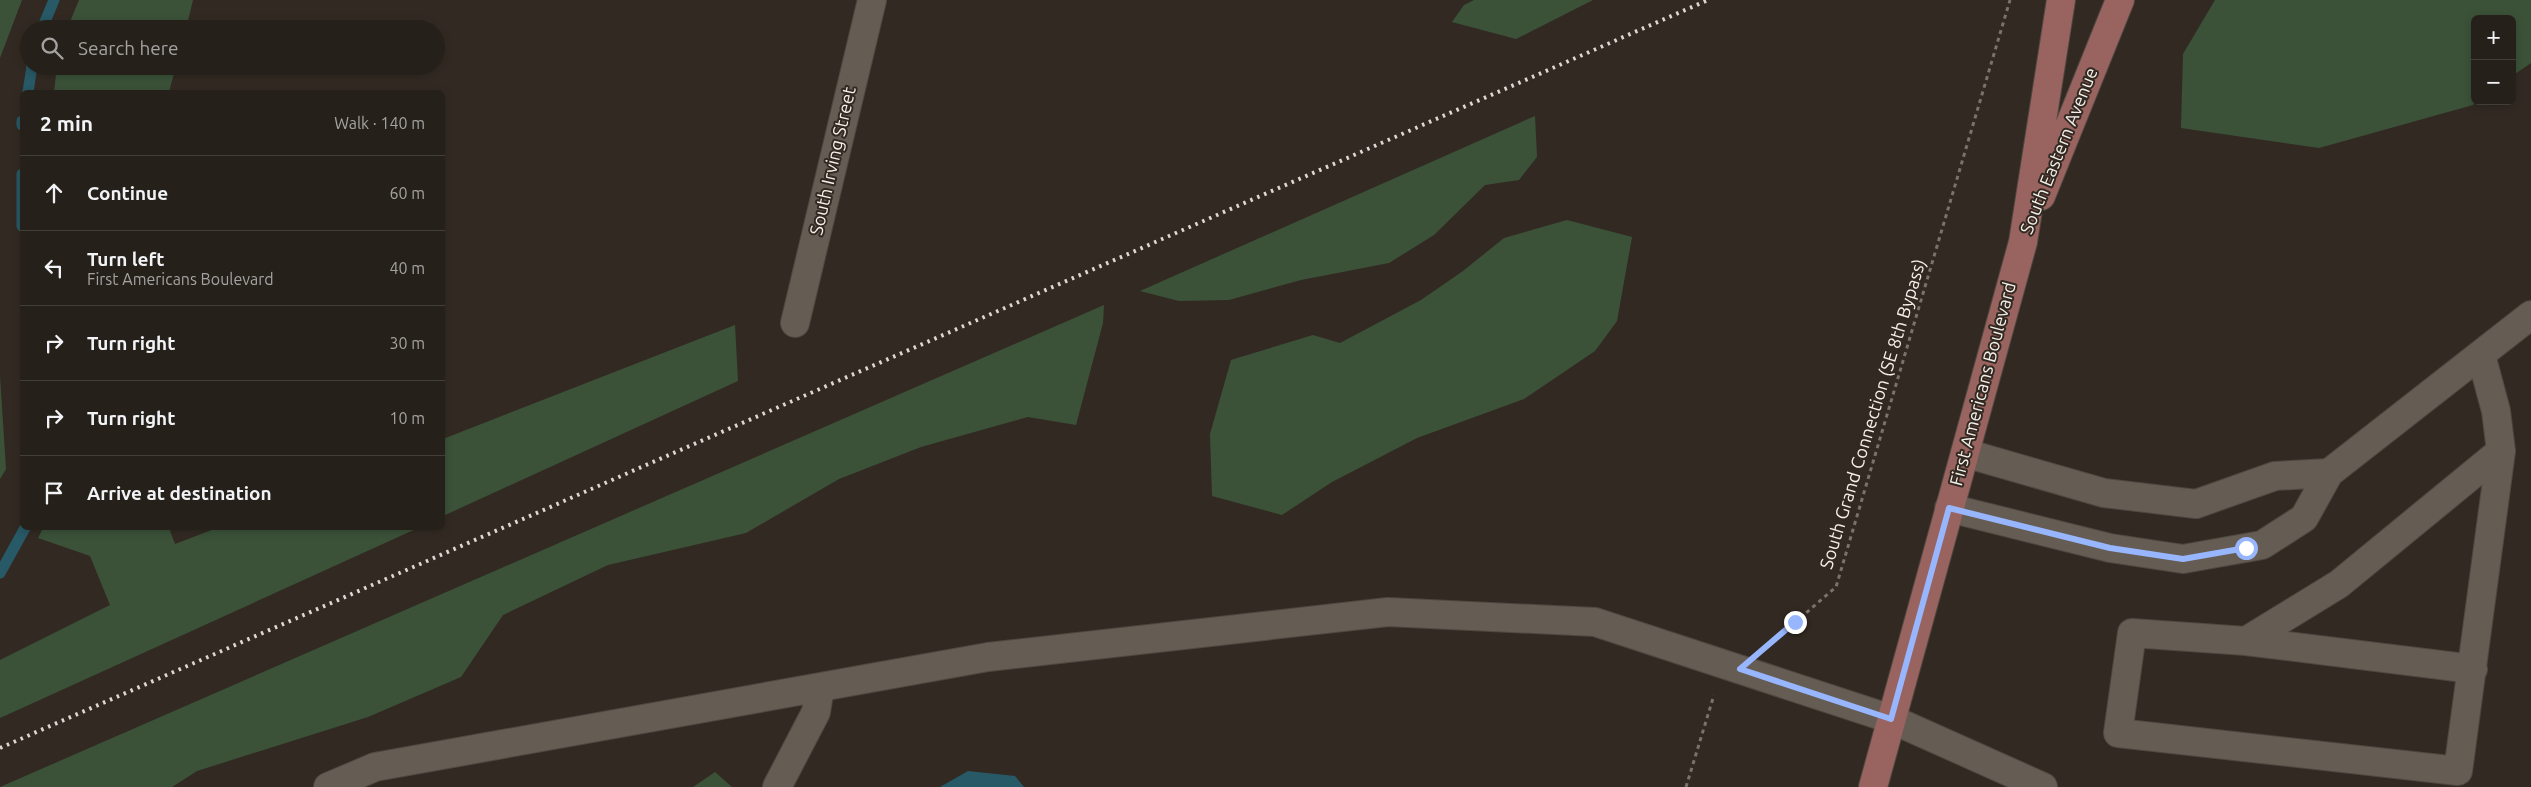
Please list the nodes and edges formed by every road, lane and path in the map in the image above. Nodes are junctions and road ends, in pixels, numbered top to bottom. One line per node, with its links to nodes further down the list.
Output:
1 (872, 0): 7 (street, South Irving Street)
2 (2010, 0): 14 (path, South Grand Connection (SE 8th Bypass))
3 (2062, 0): 5 (main road, South Eastern Avenue)
4 (2120, 0): 5 (main road, South Eastern Avenue)
5 (2023, 242): 10 (main road, First Americans Boulevard)
6 (2531, 315): 8 (street)
7 (795, 323)
8 (2482, 355): 9 (street); 11 (street)
9 (2500, 450): 13 (street); 15 (street)
10 (1965, 453): 11 (street); 12 (main road, First Americans Boulevard)
11 (2329, 473): 12 (street)
12 (1949, 508): 17 (main road, First Americans Boulevard)
13 (2246, 641): 15 (street); 15 (street)
14 (1740, 669): 16 (street); 17 (street); 20 (path, South Grand Connection (SE 8th Bypass))
15 (2473, 669)
16 (820, 687): 18 (street); 19 (street)
17 (1891, 719): 21 (main road, First Americans Boulevard); 22 (street)
18 (328, 787)
19 (777, 787)
20 (1686, 787)
21 (1872, 787)
22 (2043, 787)

